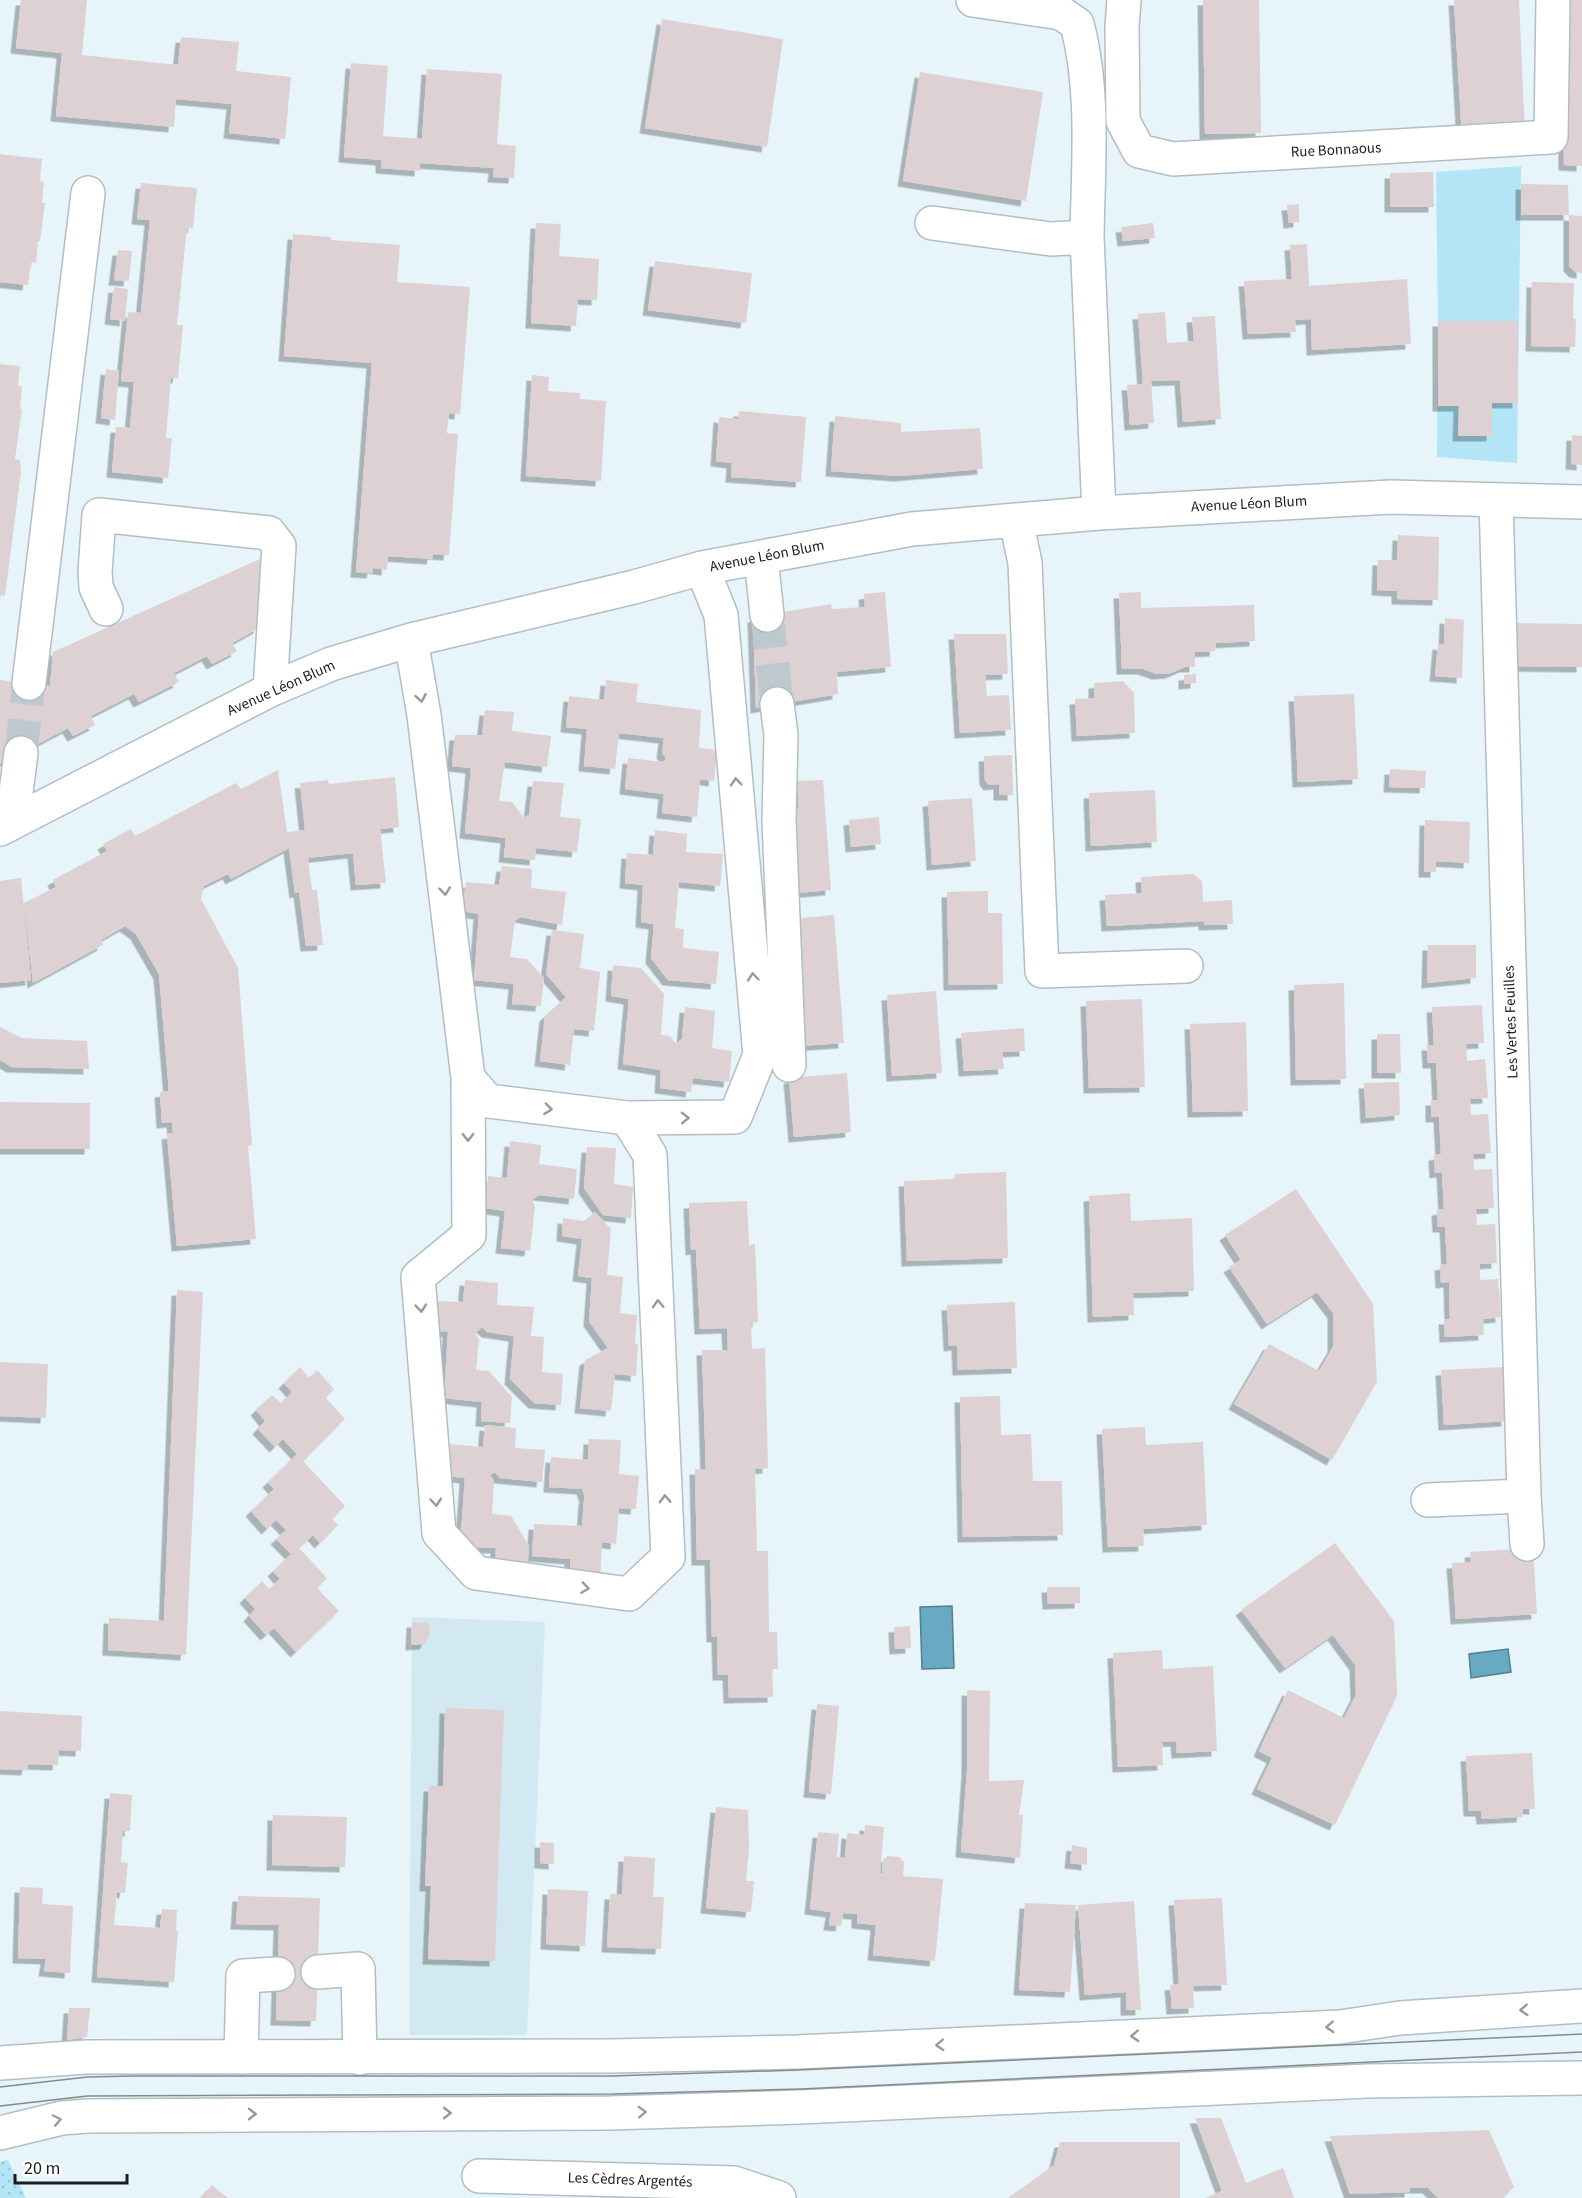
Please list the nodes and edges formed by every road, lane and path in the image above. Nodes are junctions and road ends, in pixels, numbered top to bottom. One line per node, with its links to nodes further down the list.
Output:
1 (973, 0): 6 (street)
2 (1124, 0): 3 (street, Rue Bonnaous)
3 (1553, 0)
4 (88, 193): 16 (street)
5 (932, 223): 6 (street)
6 (1087, 237): 9 (street)
7 (1496, 500): 8 (street, Avenue Léon Blum); 9 (street, Avenue Léon Blum); 25 (street, Les Vertes Feuilles)
8 (1582, 502)
9 (1099, 513): 10 (street, Avenue Léon Blum)
10 (1016, 520): 11 (street, Avenue Léon Blum); 21 (street)
11 (761, 557): 12 (street, Avenue Léon Blum); 14 (street)
12 (702, 568): 15 (street, Avenue Léon Blum); 24 (street, one-way to 12)
13 (106, 609): 17 (street)
14 (767, 615)
15 (411, 640): 17 (street, Avenue Léon Blum); 23 (street, one-way to 23)
16 (29, 683)
17 (270, 690): 20 (street, Avenue Léon Blum)
18 (777, 704): 22 (street)
19 (21, 753): 20 (street)
20 (6, 826)
21 (1186, 966)
22 (789, 1065)
23 (468, 1078): 24 (street, one-way to 24); 24 (street, one-way to 24)
24 (627, 1118)
25 (1524, 1496): 26 (street); 27 (street, Les Vertes Feuilles)
26 (1428, 1500)
27 (1527, 1544)
28 (318, 1972): 32 (street)
29 (278, 1974): 31 (street)
30 (1582, 2006): 32 (street, one-way to 32)
31 (241, 2056): 32 (street); 33 (street)
32 (360, 2058)
33 (0, 2063)
34 (1582, 2078): 35 (street, one-way to 34)
35 (0, 2133)
36 (478, 2176): 37 (street, Les Cèdres Argentés)
37 (779, 2198)

